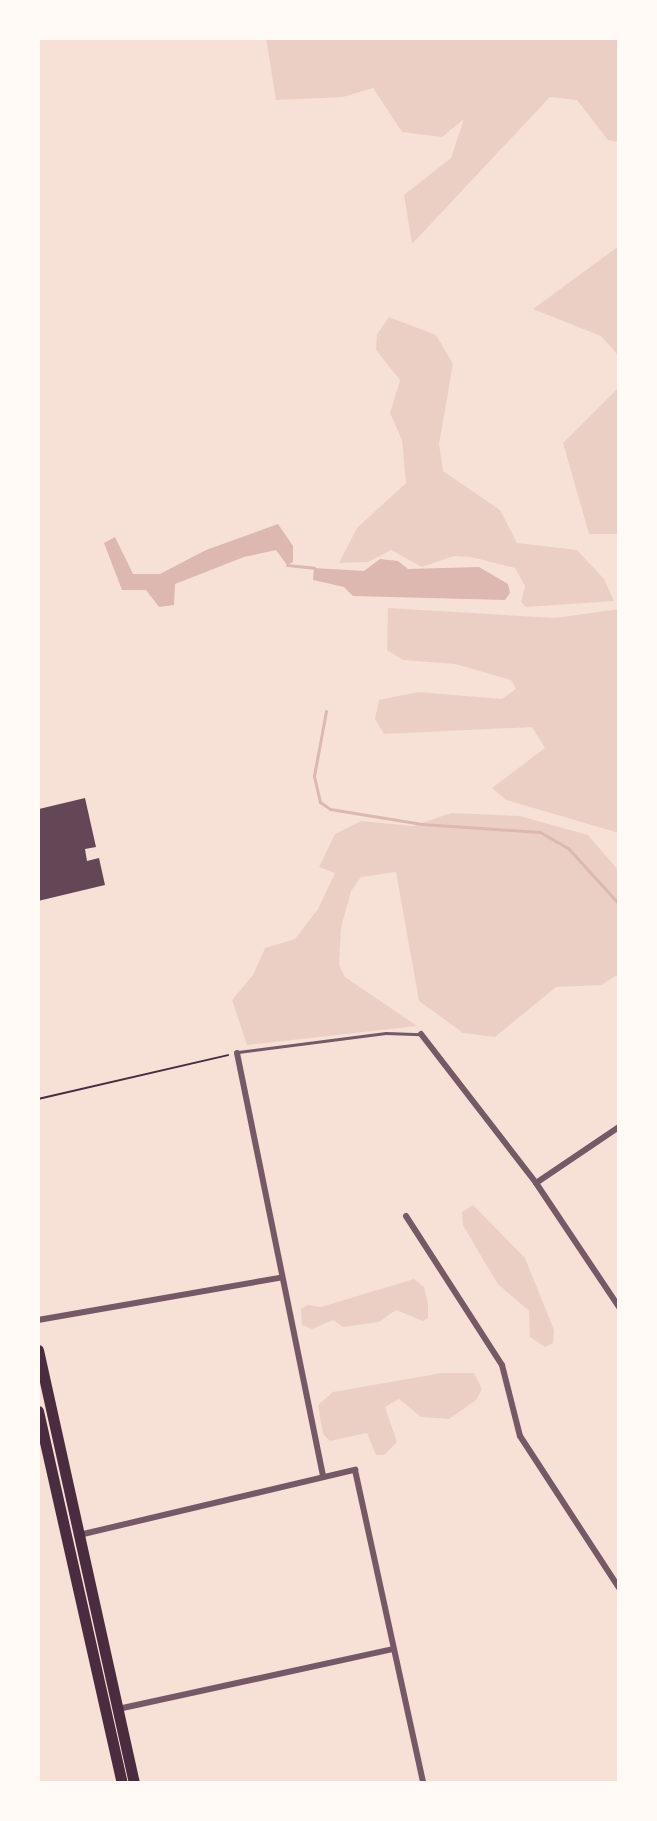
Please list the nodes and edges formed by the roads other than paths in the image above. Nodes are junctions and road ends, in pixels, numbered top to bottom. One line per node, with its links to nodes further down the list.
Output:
1 (421, 1034): 2 (lane); 4 (street)
2 (237, 1053): 6 (street)
3 (619, 1127): 4 (street)
4 (536, 1183): 7 (street)
5 (406, 1216): 13 (street)
6 (279, 1278): 8 (street); 11 (street)
7 (619, 1307)
8 (38, 1320)
9 (38, 1350): 12 (highway)
10 (38, 1411): 16 (highway)
11 (323, 1475): 12 (street); 14 (street)
12 (79, 1535): 15 (highway)
13 (619, 1588)
14 (393, 1649): 15 (street); 18 (street)
15 (118, 1709): 17 (highway)
16 (122, 1783)
17 (134, 1783)
18 (423, 1783)

